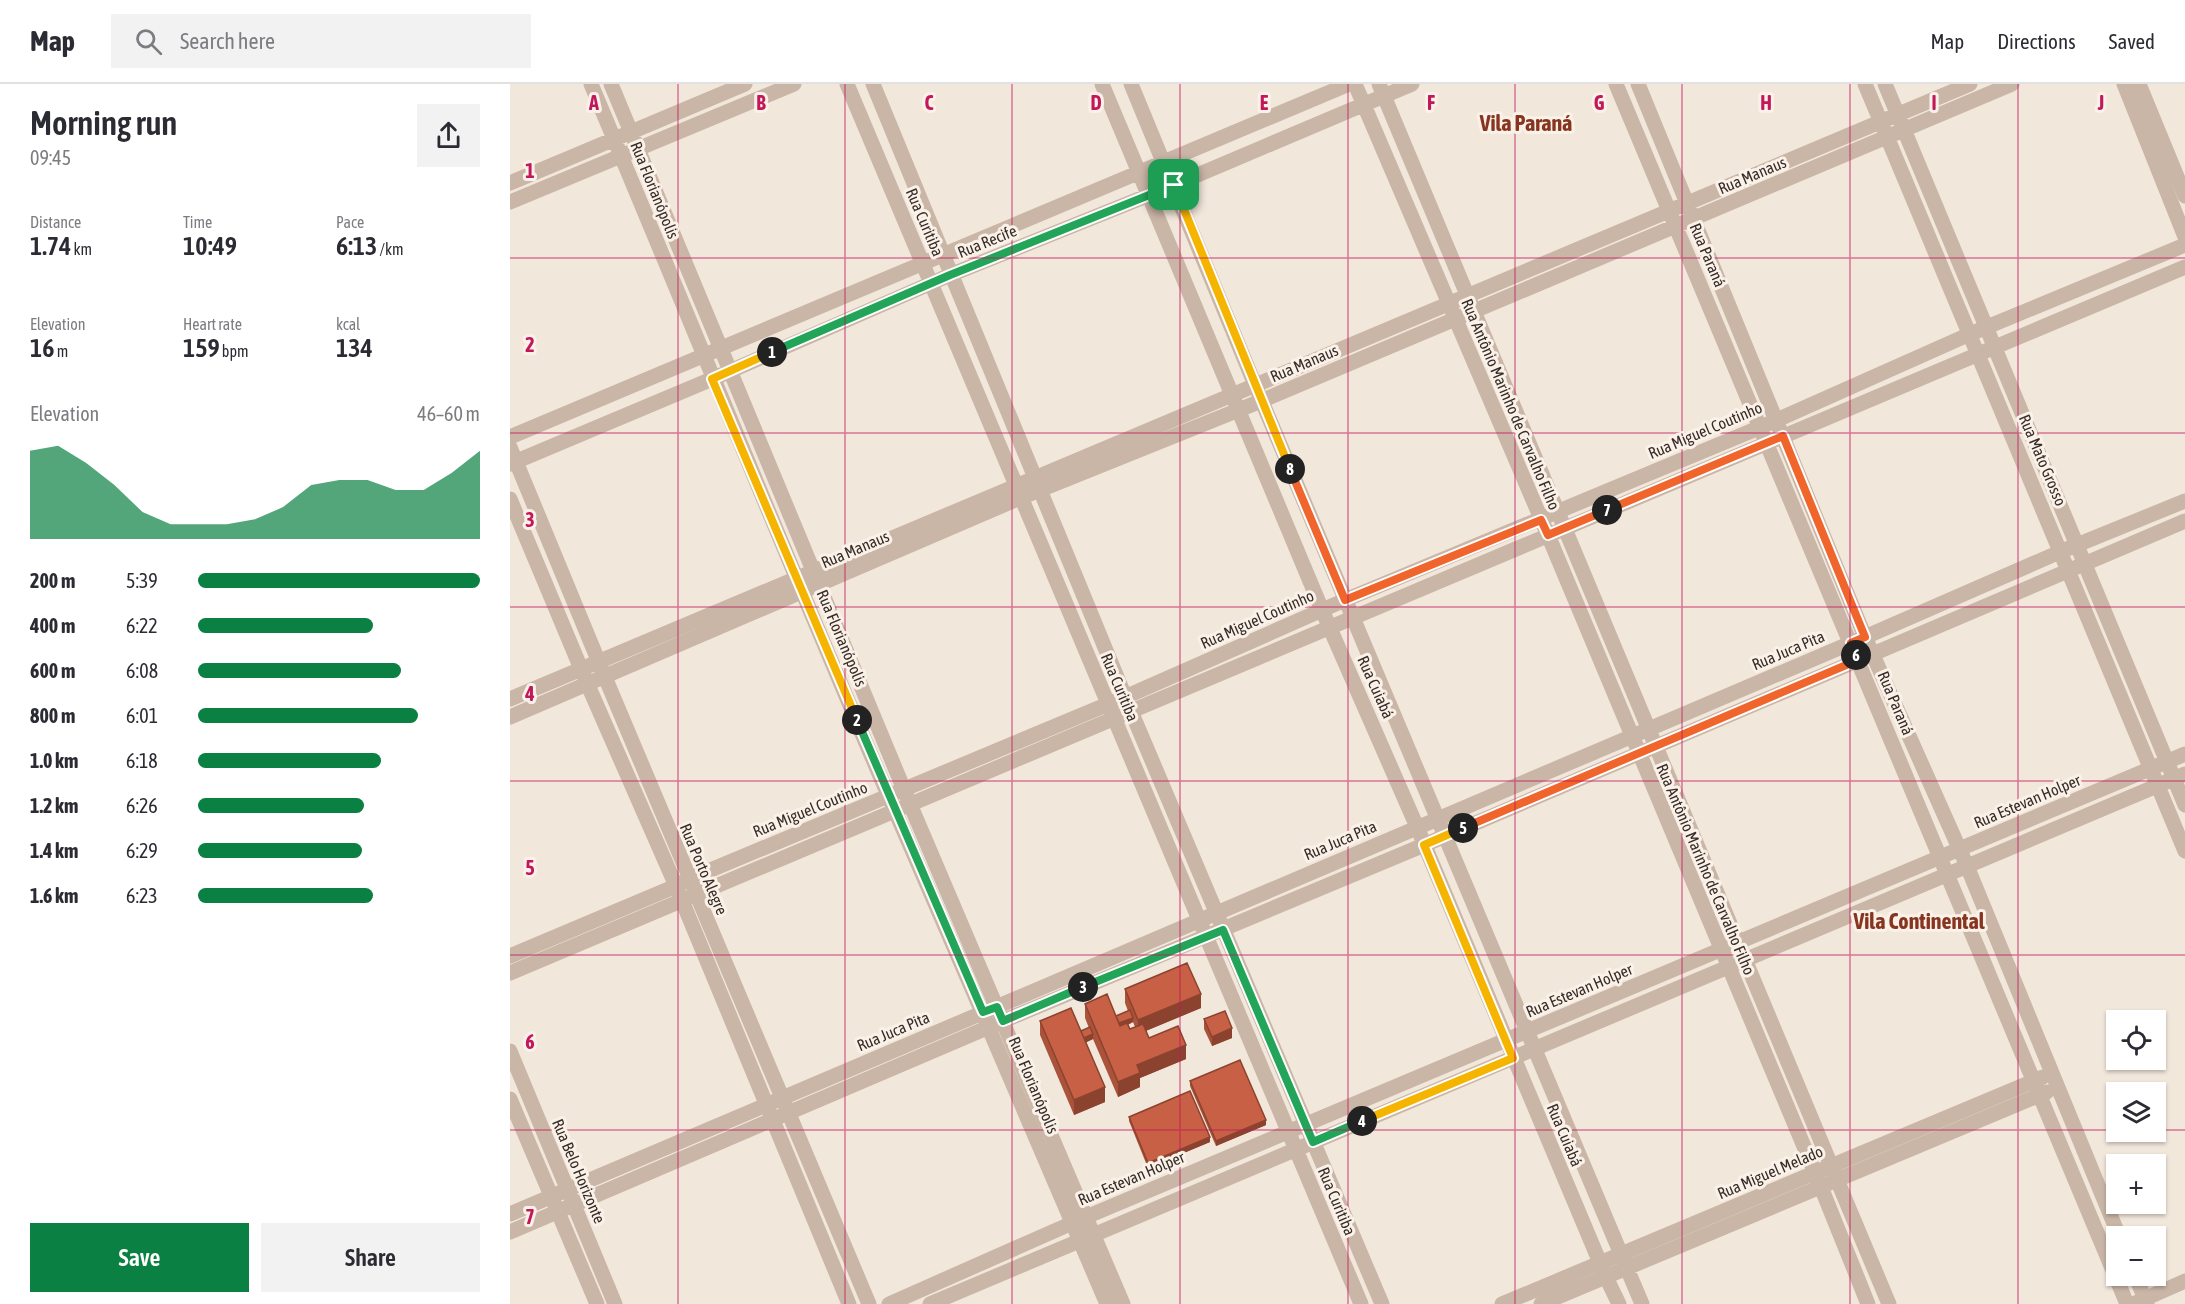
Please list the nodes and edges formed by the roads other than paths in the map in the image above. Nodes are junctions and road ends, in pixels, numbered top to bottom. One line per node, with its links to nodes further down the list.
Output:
1 (591, 84): 27 (street, Rua Florianópolis)
2 (611, 84): 25 (street, Rua Florianópolis)
3 (745, 84): 25 (street)
4 (794, 84): 28 (street)
5 (847, 84): 44 (street, Rua Curitiba)
6 (873, 84): 43 (street, Rua Curitiba)
7 (1102, 84): 31 (street, Rua Cuiabá)
8 (1131, 84): 30 (street, Rua Cuiabá)
9 (1349, 84): 30 (street, Rua Recife)
10 (1355, 84): 21 (street, Rua Antônio Marinho de Carvalho Filho)
11 (1412, 84): 20 (street, Rua Recife)
12 (1616, 84): 38 (street, Rua Paraná)
13 (1638, 84): 37 (street, Rua Paraná)
14 (1866, 84): 23 (street, Rua Mato Grosso)
15 (1885, 84): 22 (street, Rua Mato Grosso)
16 (1970, 84): 22 (street, Rua Manaus)
17 (2012, 84): 24 (street, Rua Manaus)
18 (2124, 84): 41 (street)
19 (2139, 84): 35 (street)
20 (1381, 90): 21 (street, Rua Recife); 48 (street, Rua Antônio Marinho de Carvalho Filho)
21 (1363, 105): 33 (street, Rua Recife); 49 (street, Rua Antônio Marinho de Carvalho Filho)
22 (1897, 115): 23 (street, Rua Manaus); 24 (street, Rua Mato Grosso)
23 (1881, 121): 26 (street, Rua Mato Grosso); 37 (street, Rua Manaus)
24 (1904, 131): 26 (street, Rua Manaus); 52 (street, Rua Mato Grosso)
25 (632, 132): 27 (street); 28 (street, Rua Florianópolis)
26 (1887, 137): 39 (street, Rua Manaus); 53 (street, Rua Mato Grosso)
27 (615, 139): 29 (street, Rua Florianópolis); 32 (street)
28 (639, 150): 29 (street); 55 (street, Rua Florianópolis)
29 (622, 156): 36 (street); 57 (street, Rua Florianópolis)
30 (1164, 162): 31 (street, Rua Recife); 33 (street, Rua Cuiabá)
31 (1138, 173): 34 (street, Rua Cuiabá); 43 (street, Rua Recife)
32 (510, 183)
33 (1174, 185): 34 (street, Rua Recife); 60 (street, Rua Cuiabá)
34 (1148, 196): 46 (street, Rua Recife); 61 (street, Rua Cuiabá)
35 (2185, 196)
36 (510, 202)
37 (1686, 203): 38 (street, Rua Manaus); 39 (street, Rua Paraná)
38 (1669, 211): 40 (street, Rua Paraná); 48 (street, Rua Manaus)
39 (1693, 219): 40 (street, Rua Manaus); 65 (street, Rua Paraná)
40 (1676, 227): 50 (street, Rua Manaus); 66 (street, Rua Paraná)
41 (2185, 237)
42 (2185, 245): 52 (street, Rua Miguel Coutinho)
43 (942, 255): 44 (street, Rua Recife); 46 (street, Rua Curitiba)
44 (923, 263): 47 (street, Rua Curitiba); 55 (street, Rua Recife)
45 (2185, 267): 54 (street, Rua Miguel Coutinho)
46 (950, 275): 47 (street, Rua Recife); 74 (street, Rua Curitiba)
47 (931, 284): 58 (street, Rua Recife); 75 (street, Rua Curitiba)
48 (1466, 296): 49 (street, Rua Manaus); 50 (street, Rua Antônio Marinho de Carvalho Filho)
49 (1448, 304): 51 (street, Rua Antônio Marinho de Carvalho Filho); 60 (street, Rua Manaus)
50 (1473, 312): 51 (street, Rua Manaus); 78 (street, Rua Antônio Marinho de Carvalho Filho)
51 (1454, 318): 62 (street, Rua Manaus); 79 (street, Rua Antônio Marinho de Carvalho Filho)
52 (1987, 328): 53 (street, Rua Miguel Coutinho); 54 (street, Rua Mato Grosso)
53 (1970, 334): 56 (street, Rua Mato Grosso); 65 (street, Rua Miguel Coutinho)
54 (1995, 347): 56 (street, Rua Miguel Coutinho); 83 (street, Rua Mato Grosso)
55 (721, 348): 57 (street, Rua Recife); 58 (street, Rua Florianópolis)
56 (1978, 354): 68 (street, Rua Miguel Coutinho); 84 (street, Rua Mato Grosso)
57 (703, 356): 59 (street, Rua Florianópolis); 64 (street, Rua Recife)
58 (730, 370): 59 (street, Rua Recife); 87 (street, Rua Florianópolis)
59 (712, 379): 67 (street, Rua Recife); 88 (street, Rua Florianópolis)
60 (1255, 385): 61 (street, Rua Manaus); 62 (street, Rua Cuiabá)
61 (1233, 394): 63 (street, Rua Cuiabá); 72 (street, Rua Manaus)
62 (1261, 401): 63 (street, Rua Manaus); 89 (street, Rua Cuiabá)
63 (1239, 409): 72 (street, Rua Manaus); 90 (street, Rua Cuiabá)
64 (570, 412): 67 (street); 69 (street, Rua Recife)
65 (1776, 420): 66 (street, Rua Miguel Coutinho); 68 (street, Rua Paraná)
66 (1761, 427): 70 (street, Rua Paraná); 78 (street, Rua Miguel Coutinho)
67 (581, 435): 73 (street, Rua Recife)
68 (1783, 436): 70 (street, Rua Miguel Coutinho); 93 (street, Rua Paraná)
69 (510, 437)
70 (1768, 443): 81 (street, Rua Miguel Coutinho); 93 (street, Rua Paraná)
71 (510, 447): 73 (street, Rua Porto Alegre)
72 (1102, 457): 74 (street, Rua Manaus)
73 (513, 463): 96 (street, Rua Porto Alegre)
74 (1037, 484): 75 (street, Rua Manaus); 101 (street, Rua Curitiba)
75 (1018, 492): 87 (street, Rua Manaus); 100 (street, Rua Curitiba)
76 (510, 499): 97 (street, Rua Porto Alegre)
77 (2185, 501): 83 (street, Rua Juca Pita)
78 (1558, 511): 79 (street, Rua Miguel Coutinho); 81 (street, Rua Antônio Marinho de Carvalho Filho)
79 (1541, 520): 82 (street, Rua Antônio Marinho de Carvalho Filho); 89 (street, Rua Miguel Coutinho)
80 (2185, 521): 85 (street, Rua Juca Pita)
81 (1564, 528): 82 (street, Rua Miguel Coutinho); 104 (street, Rua Antônio Marinho de Carvalho Filho)
82 (1548, 535): 91 (street, Rua Miguel Coutinho); 105 (street, Rua Antônio Marinho de Carvalho Filho)
83 (2077, 545): 84 (street, Rua Juca Pita); 85 (street, Rua Mato Grosso)
84 (2062, 551): 86 (street, Rua Mato Grosso); 93 (street, Rua Juca Pita)
85 (2085, 564): 86 (street, Rua Juca Pita); 109 (street, Rua Mato Grosso)
86 (2069, 570): 94 (street, Rua Juca Pita); 110 (street, Rua Mato Grosso)
87 (817, 577): 88 (street, Rua Manaus); 113 (street, Rua Florianópolis)
88 (800, 584): 96 (street, Rua Manaus); 98 (street, Rua Manaus); 114 (street, Rua Florianópolis)
89 (1345, 600): 90 (street, Rua Miguel Coutinho); 91 (street, Rua Cuiabá)
90 (1322, 610): 92 (street, Rua Cuiabá); 101 (street, Rua Miguel Coutinho)
91 (1353, 617): 92 (street, Rua Miguel Coutinho); 118 (street, Rua Cuiabá)
92 (1330, 627): 101 (street, Rua Miguel Coutinho); 119 (street, Rua Cuiabá)
93 (1858, 640): 94 (street, Rua Paraná); 95 (street, Rua Paraná); 104 (street, Rua Juca Pita)
94 (1873, 654): 95 (street, Rua Juca Pita); 122 (street, Rua Paraná)
95 (1858, 660): 106 (street, Rua Juca Pita); 124 (street, Rua Paraná)
96 (598, 662): 97 (street, Rua Manaus); 98 (street, Rua Porto Alegre)
97 (584, 676): 98 (street, Rua Manaus); 99 (street, Rua Manaus); 102 (street, Rua Manaus); 127 (street, Rua Porto Alegre)
98 (605, 677): 127 (street, Rua Porto Alegre)
99 (510, 699)
100 (1107, 703): 101 (street, Rua Miguel Coutinho); 103 (street, Rua Curitiba); 113 (street, Rua Miguel Coutinho)
101 (1128, 704): 103 (street, Rua Miguel Coutinho); 128 (street, Rua Curitiba)
102 (510, 717)
103 (1114, 718): 115 (street, Rua Miguel Coutinho); 129 (street, Rua Curitiba)
104 (1648, 729): 105 (street, Rua Juca Pita); 106 (street, Rua Antônio Marinho de Carvalho Filho)
105 (1631, 735): 107 (street, Rua Antônio Marinho de Carvalho Filho); 118 (street, Rua Juca Pita)
106 (1655, 746): 107 (street, Rua Juca Pita); 132 (street, Rua Antônio Marinho de Carvalho Filho)
107 (1638, 753): 120 (street, Rua Juca Pita); 133 (street, Rua Antônio Marinho de Carvalho Filho)
108 (2185, 754): 109 (street, Rua Estevan Holper)
109 (2167, 761): 110 (street, Rua Estevan Holper); 111 (street, Rua Mato Grosso)
110 (2151, 768): 112 (street, Rua Mato Grosso); 122 (street, Rua Estevan Holper)
111 (2180, 776): 112 (street); 116 (street, Rua Mato Grosso)
112 (2158, 785): 123 (street, Rua Mato Grosso); 125 (street)
113 (904, 789): 114 (street, Rua Miguel Coutinho); 115 (street, Rua Florianópolis)
114 (888, 796): 117 (street, Rua Florianópolis); 127 (street, Rua Miguel Coutinho)
115 (910, 804): 117 (street, Rua Miguel Coutinho); 138 (street, Rua Florianópolis)
116 (2185, 805)
117 (895, 811): 127 (street, Rua Miguel Coutinho); 138 (street, Rua Florianópolis)
118 (1438, 818): 119 (street, Rua Juca Pita); 120 (street, Rua Cuiabá)
119 (1417, 827): 121 (street, Rua Cuiabá); 128 (street, Rua Juca Pita)
120 (1446, 836): 121 (street, Rua Juca Pita); 139 (street, Rua Cuiabá)
121 (1424, 845): 130 (street, Rua Juca Pita); 140 (street, Rua Cuiabá)
122 (1959, 849): 124 (street, Rua Estevan Holper); 125 (street, Rua Paraná)
123 (2185, 851)
124 (1941, 857): 126 (street, Rua Paraná); 132 (street, Rua Estevan Holper)
125 (1967, 866): 126 (street); 145 (street, Rua Paraná)
126 (1948, 874): 135 (street); 144 (street, Rua Paraná)
127 (686, 890): 134 (street, Rua Miguel Coutinho); 137 (street, Rua Miguel Coutinho); 148 (street, Rua Porto Alegre)
128 (1216, 913): 129 (street, Rua Juca Pita); 130 (street, Rua Curitiba)
129 (1199, 920): 131 (street, Rua Curitiba); 138 (street, Rua Juca Pita)
130 (1223, 930): 131 (street, Rua Juca Pita); 150 (street, Rua Curitiba)
131 (1206, 937): 138 (street, Rua Juca Pita); 151 (street, Rua Curitiba)
132 (1737, 942): 133 (street, Rua Estevan Holper); 135 (street, Rua Antônio Marinho de Carvalho Filho)
133 (1720, 950): 136 (street, Rua Antônio Marinho de Carvalho Filho); 139 (street, Rua Estevan Holper)
134 (510, 956)
135 (1745, 960): 136 (street); 154 (street, Rua Antônio Marinho de Carvalho Filho)
136 (1728, 967): 141 (street); 155 (street, Rua Antônio Marinho de Carvalho Filho)
137 (510, 973)
138 (993, 1017): 148 (street, Rua Juca Pita); 149 (street, Rua Juca Pita); 161 (street, Rua Florianópolis)
139 (1528, 1031): 140 (street, Rua Estevan Holper); 141 (street, Rua Cuiabá)
140 (1505, 1040): 143 (street, Rua Cuiabá); 150 (street, Rua Estevan Holper)
141 (1535, 1048): 143 (street); 165 (street, Rua Cuiabá)
142 (510, 1051): 156 (street, Rua Belo Horizonte)
143 (1513, 1058): 152 (street); 166 (street, Rua Cuiabá)
144 (2034, 1081): 145 (street, Rua Miguel Melado); 146 (street, Rua Paraná); 154 (street, Rua Miguel Melado)
145 (2054, 1081): 146 (street, Rua Miguel Melado); 162 (street, Rua Paraná)
146 (2040, 1095): 154 (street, Rua Miguel Melado); 186 (street, Rua Paraná)
147 (510, 1099): 157 (street)
148 (774, 1102): 149 (street, Rua Porto Alegre); 156 (street, Rua Juca Pita)
149 (780, 1116): 158 (street, Rua Juca Pita); 172 (street, Rua Porto Alegre); 173 (street, Rua Porto Alegre)
150 (1305, 1124): 151 (street, Rua Estevan Holper); 152 (street, Rua Curitiba)
151 (1288, 1132): 153 (street, Rua Curitiba); 161 (street, Rua Estevan Holper)
152 (1313, 1142): 153 (street); 179 (street, Rua Curitiba)
153 (1296, 1149): 164 (street); 178 (street, Rua Curitiba)
154 (1834, 1173): 155 (street, Rua Miguel Melado); 185 (street, Rua Antônio Marinho de Carvalho Filho)
155 (1818, 1180): 165 (street, Rua Miguel Melado); 184 (street, Rua Antônio Marinho de Carvalho Filho)
156 (567, 1190): 157 (street, Rua Juca Pita); 158 (street, Rua Belo Horizonte)
157 (551, 1197): 159 (street); 160 (street, Rua Juca Pita)
158 (574, 1205): 159 (street, Rua Juca Pita); 171 (street, Rua Belo Horizonte)
159 (558, 1212): 163 (street, Rua Juca Pita); 170 (street)
160 (510, 1214)
161 (1079, 1220): 164 (street, Rua Florianópolis); 174 (street, Rua Estevan Holper)
162 (2115, 1226)
163 (510, 1232)
164 (1087, 1238): 175 (street); 176 (street, Rua Florianópolis); 177 (street, Rua Florianópolis)
165 (1624, 1261): 166 (street, Rua Miguel Melado); 183 (street, Rua Cuiabá)
166 (1603, 1270): 180 (street, Rua Miguel Melado); 181 (street, Rua Miguel Melado); 182 (street, Rua Cuiabá)
167 (2185, 1281): 169 (street)
168 (2138, 1286): 169 (street)
169 (2142, 1302)
170 (597, 1304)
171 (615, 1304)
172 (849, 1304)
173 (869, 1304)
174 (889, 1304)
175 (930, 1304)
176 (1107, 1304)
177 (1123, 1304)
178 (1360, 1304)
179 (1382, 1304)
180 (1502, 1304)
181 (1541, 1304)
182 (1619, 1304)
183 (1642, 1304)
184 (1868, 1304)
185 (1889, 1304)
186 (2127, 1304)

